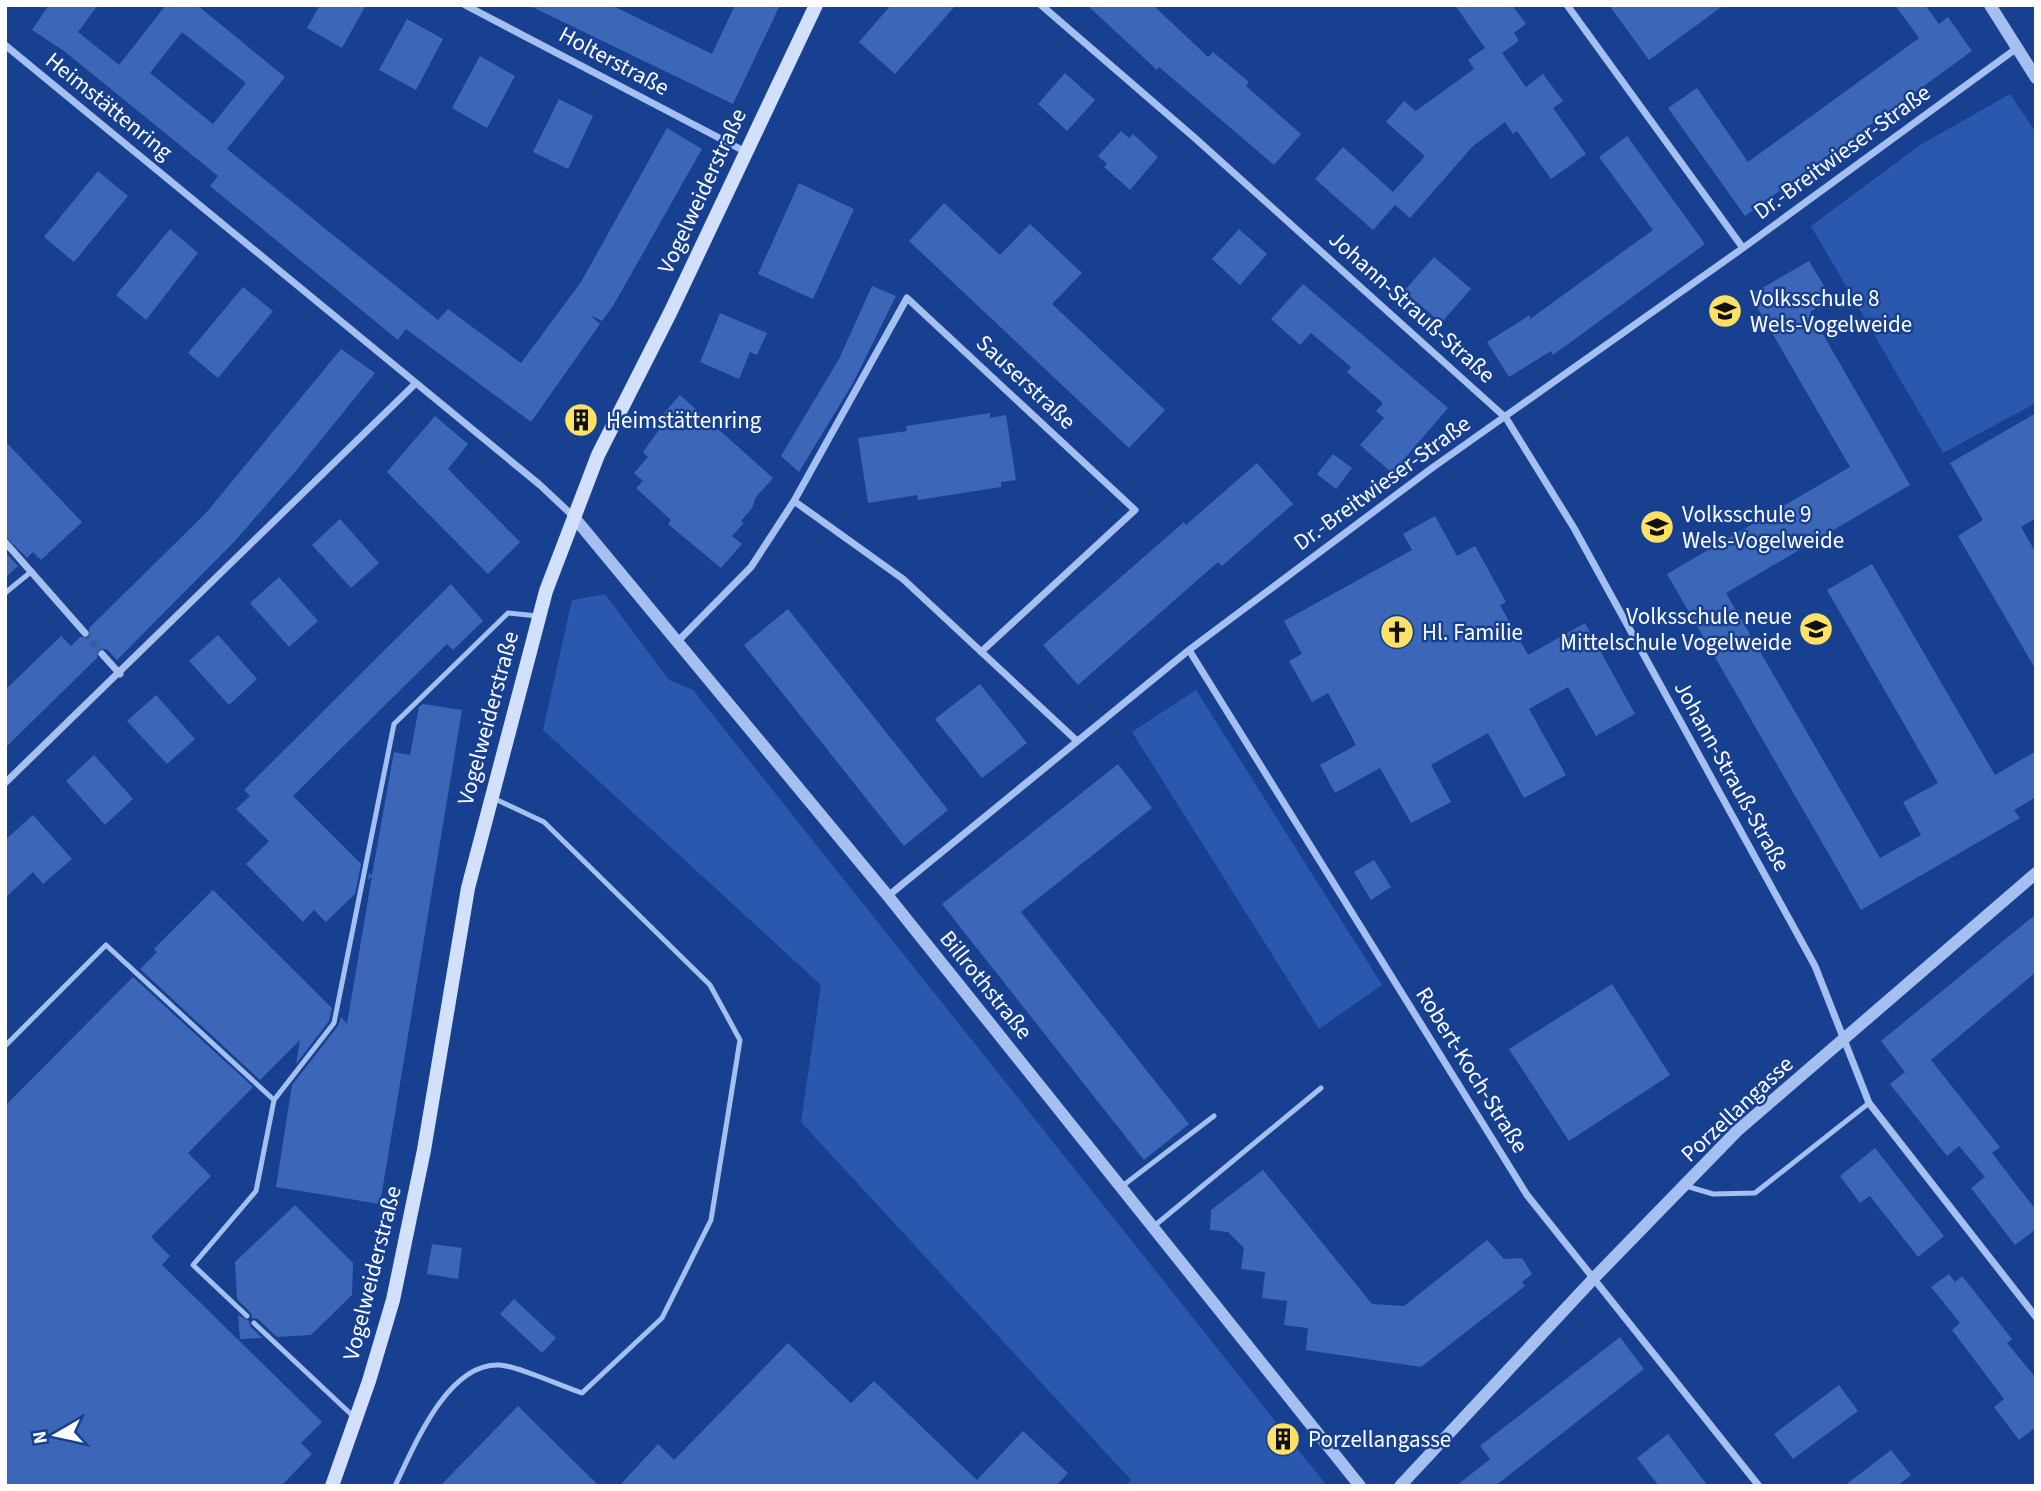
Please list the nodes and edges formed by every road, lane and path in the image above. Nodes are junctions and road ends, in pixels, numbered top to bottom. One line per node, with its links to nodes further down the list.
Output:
1 (465, 5): 9 (street, Holterstraße)
2 (816, 5): 9 (main road, Vogelweiderstraße)
3 (1041, 5): 12 (street, Johann-Strauß-Straße)
4 (1567, 5): 10 (street)
5 (1990, 5): 7 (street)
6 (5, 45): 11 (street, Heimstättenring)
7 (2017, 48): 8 (street); 10 (street, Dr.-Breitwieser-Straße)
8 (2036, 78)
9 (746, 152): 14 (main road, Vogelweiderstraße)
10 (1744, 248): 12 (street, Dr.-Breitwieser-Straße)
11 (416, 383): 14 (street, Heimstättenring); 24 (street)
12 (1506, 418): 21 (street, Dr.-Breitwieser-Straße); 30 (street, Johann-Strauß-Straße)
13 (794, 500): 20 (street, Sauserstraße); 22 (street); 22 (street, Sauserstraße)
14 (573, 516): 18 (main road, Vogelweiderstraße); 20 (street, Billrothstraße)
15 (5, 541): 16 (street)
16 (32, 571): 17 (lane); 19 (street)
17 (5, 593)
18 (539, 616): 27 (main road, Vogelweiderstraße); 33 (lane)
19 (85, 633)
20 (679, 640): 29 (street, Billrothstraße)
21 (1189, 650): 25 (street, Dr.-Breitwieser-Straße); 39 (street, Robert-Koch-Straße)
22 (981, 652): 25 (street)
23 (103, 654): 24 (street)
24 (120, 674): 26 (street)
25 (1076, 740): 29 (street, Dr.-Breitwieser-Straße)
26 (5, 783)
27 (490, 797): 43 (main road, Vogelweiderstraße); 45 (lane)
28 (2036, 873): 30 (street, Porzellangasse)
29 (888, 896): 36 (street, Billrothstraße)
30 (1842, 1040): 34 (street, Johann-Strauß-Straße); 37 (street, Porzellangasse)
31 (5, 1046): 33 (lane)
32 (1321, 1088): 38 (lane)
33 (274, 1100): 40 (lane)
34 (1870, 1103): 37 (lane); 41 (street, Johann-Strauß-Straße)
35 (1214, 1115): 36 (lane)
36 (1121, 1186): 38 (street, Billrothstraße)
37 (1686, 1186): 39 (street, Porzellangasse)
38 (1153, 1227): 46 (street, Billrothstraße)
39 (1595, 1277): 47 (street, Porzellangasse); 48 (street, Robert-Koch-Straße)
40 (247, 1316)
41 (2036, 1317)
42 (254, 1323): 43 (lane)
43 (356, 1419): 44 (main road, Vogelweiderstraße)
44 (332, 1486)
45 (395, 1486)
46 (1360, 1486)
47 (1399, 1486)
48 (1759, 1486)

